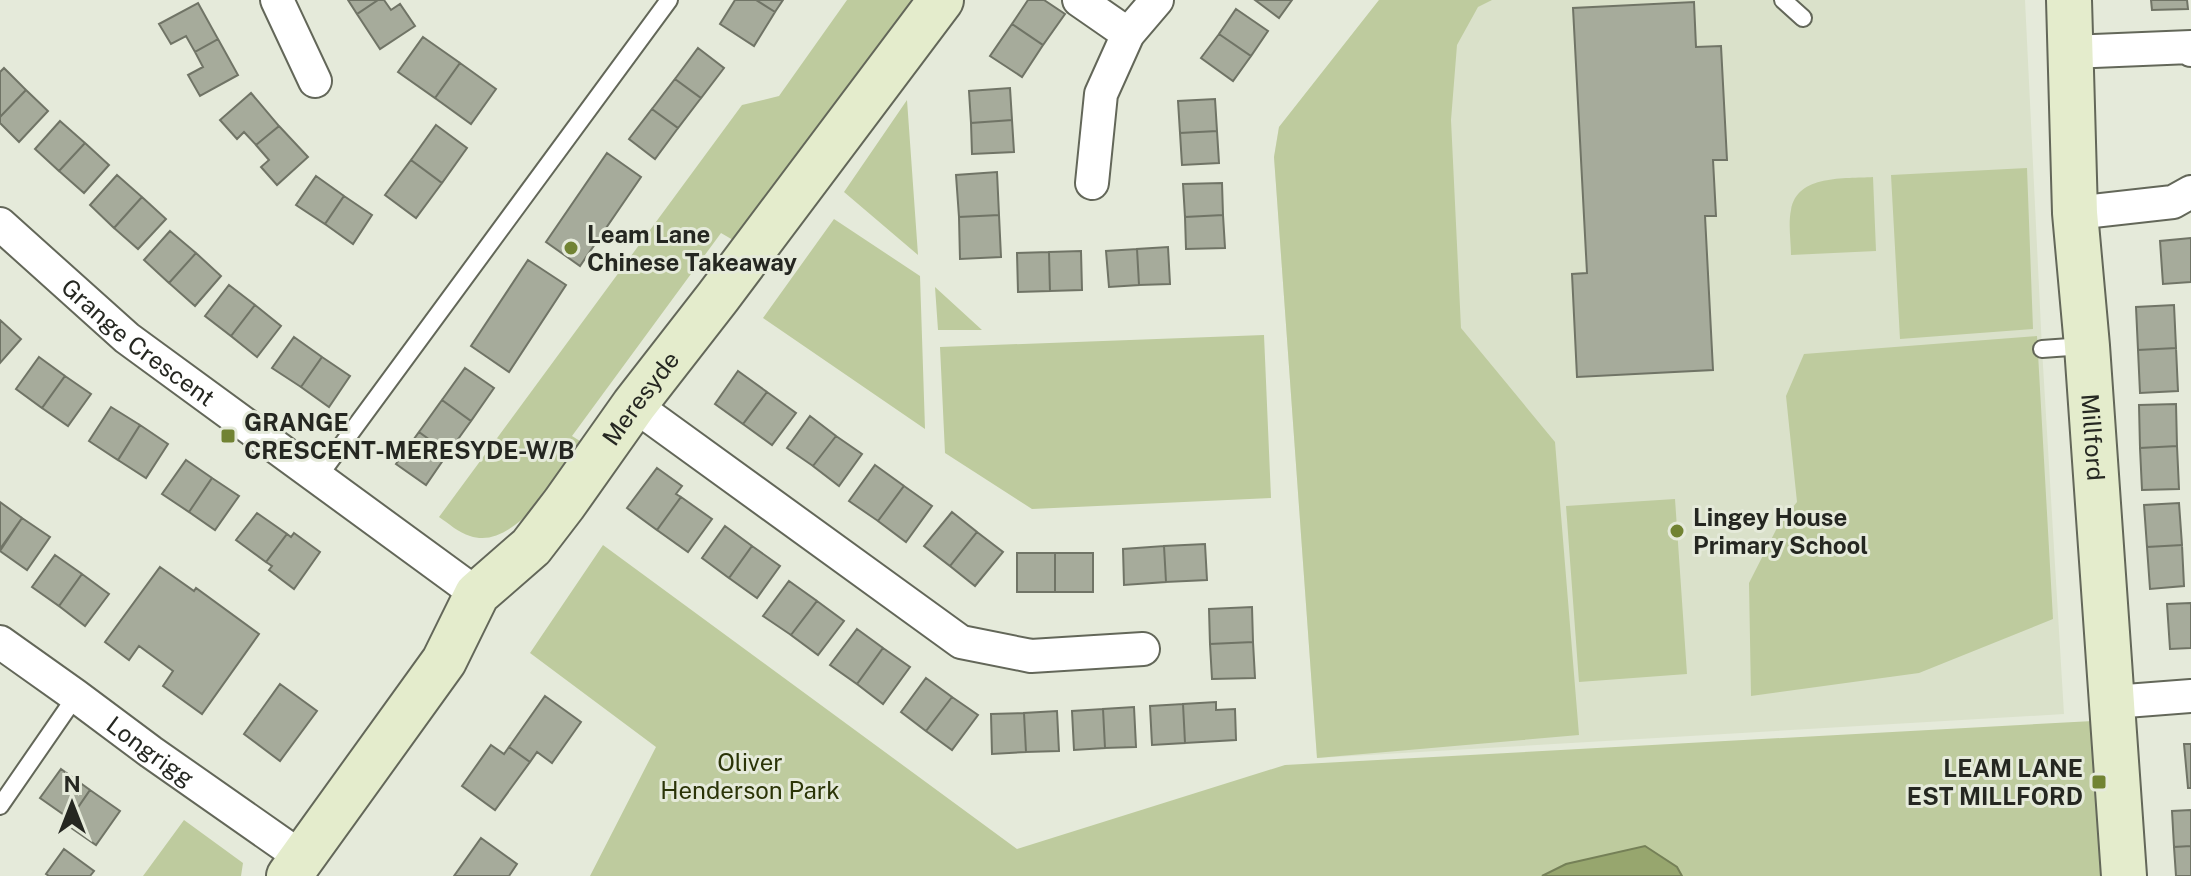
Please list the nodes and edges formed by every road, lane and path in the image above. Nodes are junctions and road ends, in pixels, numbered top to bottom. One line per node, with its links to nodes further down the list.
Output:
1 (277, 0): 12 (street)
2 (669, 0): 20 (lane)
3 (941, 0): 19 (street, Meresyde)
4 (1079, 0): 9 (street)
5 (1157, 0): 9 (street)
6 (1783, 0): 8 (lane)
7 (2069, 0): 11 (street, Millford)
8 (1803, 18)
9 (1128, 34): 13 (street)
10 (2191, 50): 11 (street)
11 (2070, 52): 15 (street, Millford)
12 (315, 81)
13 (1092, 183)
14 (2191, 192): 15 (street)
15 (2075, 213): 17 (street, Millford)
16 (0, 224): 20 (street, Grange Crescent)
17 (2087, 346): 18 (lane); 26 (street, Millford)
18 (2042, 349)
19 (634, 405): 21 (street, Meresyde); 23 (street)
20 (319, 476): 21 (street, Grange Crescent)
21 (477, 594): 28 (street, Meresyde)
22 (0, 642): 24 (street, Longrigg)
23 (1143, 649)
24 (76, 696): 27 (lane); 28 (street, Longrigg)
25 (2191, 696): 26 (street)
26 (2113, 702): 29 (street, Millford)
27 (0, 806)
28 (295, 867)
29 (2124, 876)

